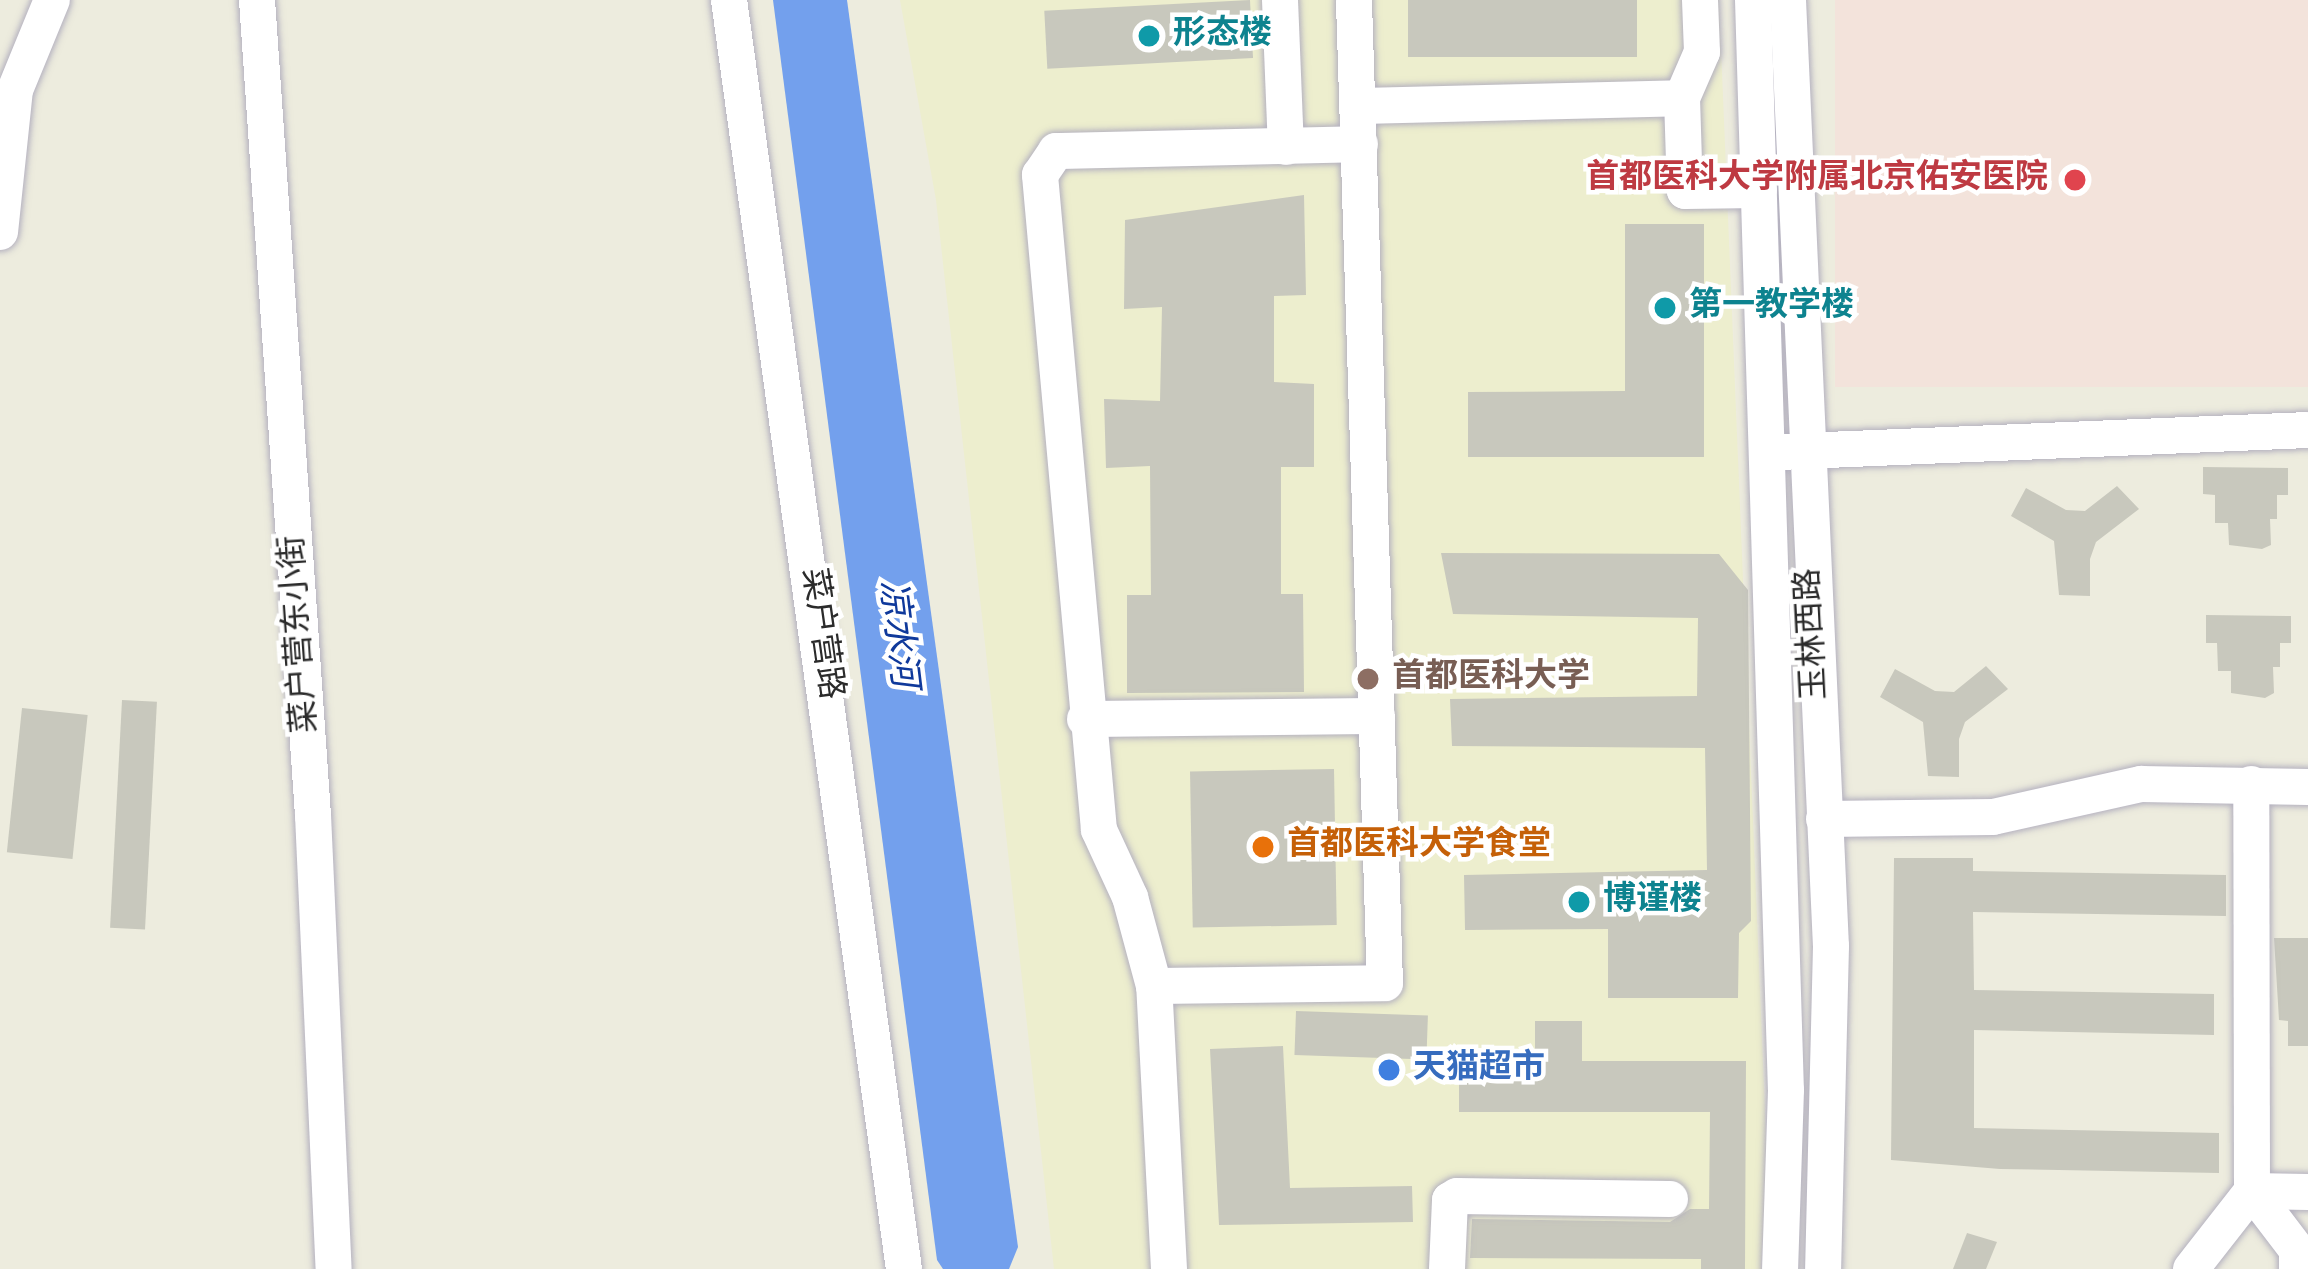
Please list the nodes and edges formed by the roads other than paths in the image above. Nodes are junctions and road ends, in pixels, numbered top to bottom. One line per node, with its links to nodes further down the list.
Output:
1 (52, 0): 14 (street)
2 (257, 0): 26 (street, 菜户营东小街)
3 (729, 0): 27 (street, 菜户营路)
4 (1280, 0): 12 (street)
5 (1354, 0): 10 (street)
6 (1700, 0): 9 (street)
7 (1753, 0): 13 (street, 玉林西路)
8 (1788, 0): 16 (street, 玉林西路)
9 (1682, 98): 10 (street); 13 (street)
10 (1359, 106): 11 (street)
11 (1360, 144): 12 (street); 17 (street)
12 (1286, 146): 18 (street)
13 (1759, 190): 16 (street, 玉林西路)
14 (0, 232)
15 (2308, 430): 16 (street)
16 (1787, 452): 21 (street, 玉林西路); 30 (street, 玉林西路)
17 (1377, 716): 18 (street); 22 (street)
18 (1085, 719): 22 (street)
19 (2251, 784): 20 (street); 21 (street); 23 (street)
20 (2308, 787)
21 (1824, 819): 31 (street, 玉林西路)
22 (1154, 986): 28 (street)
23 (2252, 1191): 24 (street); 32 (street); 33 (street)
24 (2308, 1192)
25 (1670, 1199): 29 (street)
26 (334, 1269)
27 (904, 1269)
28 (1169, 1269)
29 (1447, 1269)
30 (1780, 1269)
31 (1823, 1269)
32 (2191, 1269)
33 (2297, 1269)

